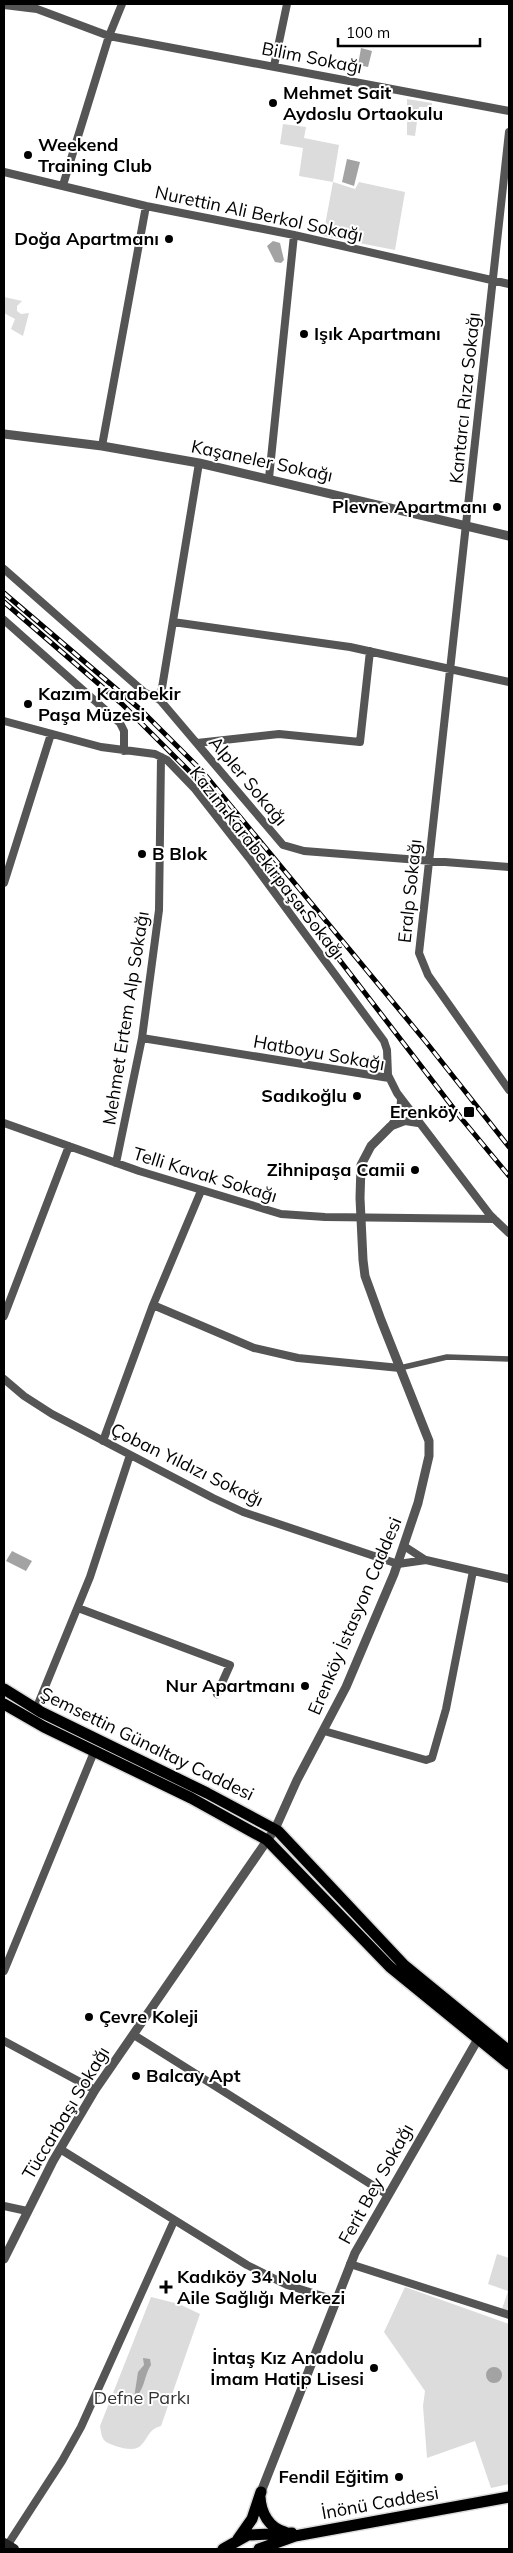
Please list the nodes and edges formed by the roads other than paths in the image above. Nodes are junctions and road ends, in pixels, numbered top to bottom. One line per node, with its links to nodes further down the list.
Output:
1 (122, 4): 4 (street)
2 (286, 4): 5 (street)
3 (4, 5): 4 (street, Bilim Sokağı)
4 (109, 36): 5 (street, Bilim Sokağı); 9 (street)
5 (274, 66): 6 (street, Bilim Sokağı)
6 (509, 111)
7 (509, 132): 12 (street, Kantarcı Rıza Sokağı)
8 (4, 172): 9 (street, Nurettin Ali Berkol Sokağı)
9 (63, 185): 10 (street, Nurettin Ali Berkol Sokağı)
10 (146, 206): 11 (street, Nurettin Ali Berkol Sokağı); 15 (street)
11 (294, 234): 12 (street, Nurettin Ali Berkol Sokağı); 17 (street)
12 (493, 280): 13 (street, Nurettin Ali Berkol Sokağı); 18 (street, Kantarcı Rıza Sokağı)
13 (509, 284)
14 (4, 434): 15 (street, Kaşaneler Sokağı)
15 (102, 446): 16 (street, Kaşaneler Sokağı)
16 (199, 463): 17 (street, Kaşaneler Sokağı); 22 (street)
17 (269, 478): 18 (street, Kaşaneler Sokağı)
18 (466, 525): 19 (street, Kaşaneler Sokağı); 24 (street, Kantarcı Rıza Sokağı)
19 (509, 536)
20 (4, 569): 26 (street, Alpler Sokağı)
21 (4, 620): 30 (street)
22 (173, 622): 23 (street); 26 (street)
23 (370, 651): 24 (street); 29 (street)
24 (449, 668): 25 (street); 32 (street, Eralp Sokağı)
25 (509, 682)
26 (160, 700): 29 (street, Alpler Sokağı)
27 (4, 722): 28 (street)
28 (51, 734): 30 (street); 34 (street)
29 (197, 743): 32 (street, Alpler Sokağı)
30 (124, 751): 31 (street)
31 (161, 757): 35 (street, Mehmet Ertem Alp Sokağı); 36 (street, Kazım Karabekirpaşa Sokağı)
32 (428, 860): 33 (street, Alpler Sokağı); 37 (street, Eralp Sokağı)
33 (509, 866)
34 (4, 883)
35 (142, 1038): 36 (street, Hatboyu Sokağı); 43 (street, Mehmet Ertem Alp Sokağı)
36 (389, 1078): 38 (street, Hatboyu Sokağı)
37 (509, 1090)
38 (401, 1100): 40 (street, Hatboyu Sokağı); 41 (street)
39 (4, 1123): 42 (street, Telli Kavak Sokağı)
40 (418, 1123): 41 (street); 46 (street, Hatboyu Sokağı)
41 (390, 1127): 45 (street, Erenköy İstasyon Caddesi)
42 (69, 1146): 43 (street, Telli Kavak Sokağı); 49 (street)
43 (116, 1163): 44 (street, Telli Kavak Sokağı)
44 (201, 1191): 45 (street, Telli Kavak Sokağı); 48 (street)
45 (360, 1218): 46 (street, Telli Kavak Sokağı); 51 (street, Erenköy İstasyon Caddesi)
46 (494, 1219): 47 (street, Hatboyu Sokağı)
47 (509, 1233)
48 (152, 1305): 51 (street); 53 (street)
49 (4, 1316)
50 (509, 1359): 51 (street)
51 (400, 1368): 55 (street, Erenköy İstasyon Caddesi)
52 (4, 1379): 53 (street, Çoban Yıldızı Sokağı)
53 (103, 1441): 54 (street, Çoban Yıldızı Sokağı)
54 (130, 1456): 57 (street, Çoban Yıldızı Sokağı); 60 (street)
55 (404, 1546): 56 (street); 57 (street, Erenköy İstasyon Caddesi)
56 (426, 1560): 57 (street); 58 (street)
57 (398, 1564): 65 (street, Erenköy İstasyon Caddesi)
58 (473, 1570): 59 (street); 65 (street)
59 (509, 1579)
60 (78, 1608): 62 (street); 64 (street)
61 (4, 1689): 64 (main road, Şemsettin Günaltay Caddesi)
62 (217, 1694)
63 (4, 1704): 66 (main road, Şemsettin Günaltay Caddesi)
64 (36, 1709): 67 (main road, Şemsettin Günaltay Caddesi)
65 (324, 1731): 67 (street, Erenköy İstasyon Caddesi)
66 (94, 1752): 68 (main road, Şemsettin Günaltay Caddesi); 69 (street)
67 (276, 1829): 68 (street); 73 (main road, Şemsettin Günaltay Caddesi)
68 (267, 1840): 70 (street, Tüccarbaşı Sokağı); 71 (main road, Şemsettin Günaltay Caddesi)
69 (4, 1971)
70 (134, 2035): 75 (street, Tüccarbaşı Sokağı); 77 (street)
71 (478, 2039): 74 (main road, Şemsettin Günaltay Caddesi); 77 (street, Ferit Bey Sokağı)
72 (4, 2041): 75 (street)
73 (509, 2051)
74 (509, 2064)
75 (95, 2090): 76 (street, Tüccarbaşı Sokağı)
76 (60, 2149): 79 (street, Tüccarbaşı Sokağı); 80 (street)
77 (388, 2195): 82 (street, Ferit Bey Sokağı)
78 (4, 2206): 79 (street)
79 (27, 2211): 81 (street, Tüccarbaşı Sokağı)
80 (174, 2221): 83 (street); 90 (street)
81 (4, 2259)
82 (350, 2264): 83 (street, Ferit Bey Sokağı); 84 (street)
83 (335, 2300): 85 (street, Ferit Bey Sokağı)
84 (509, 2315)
85 (261, 2492): 88 (main road); 89 (main road)
86 (509, 2497): 87 (main road, İnönü Caddesi)
87 (332, 2530): 88 (main road); 92 (main road, İnönü Caddesi)
88 (289, 2533): 89 (main road)
89 (235, 2542): 91 (main road)
90 (8, 2547)
91 (223, 2549)
92 (259, 2549)

